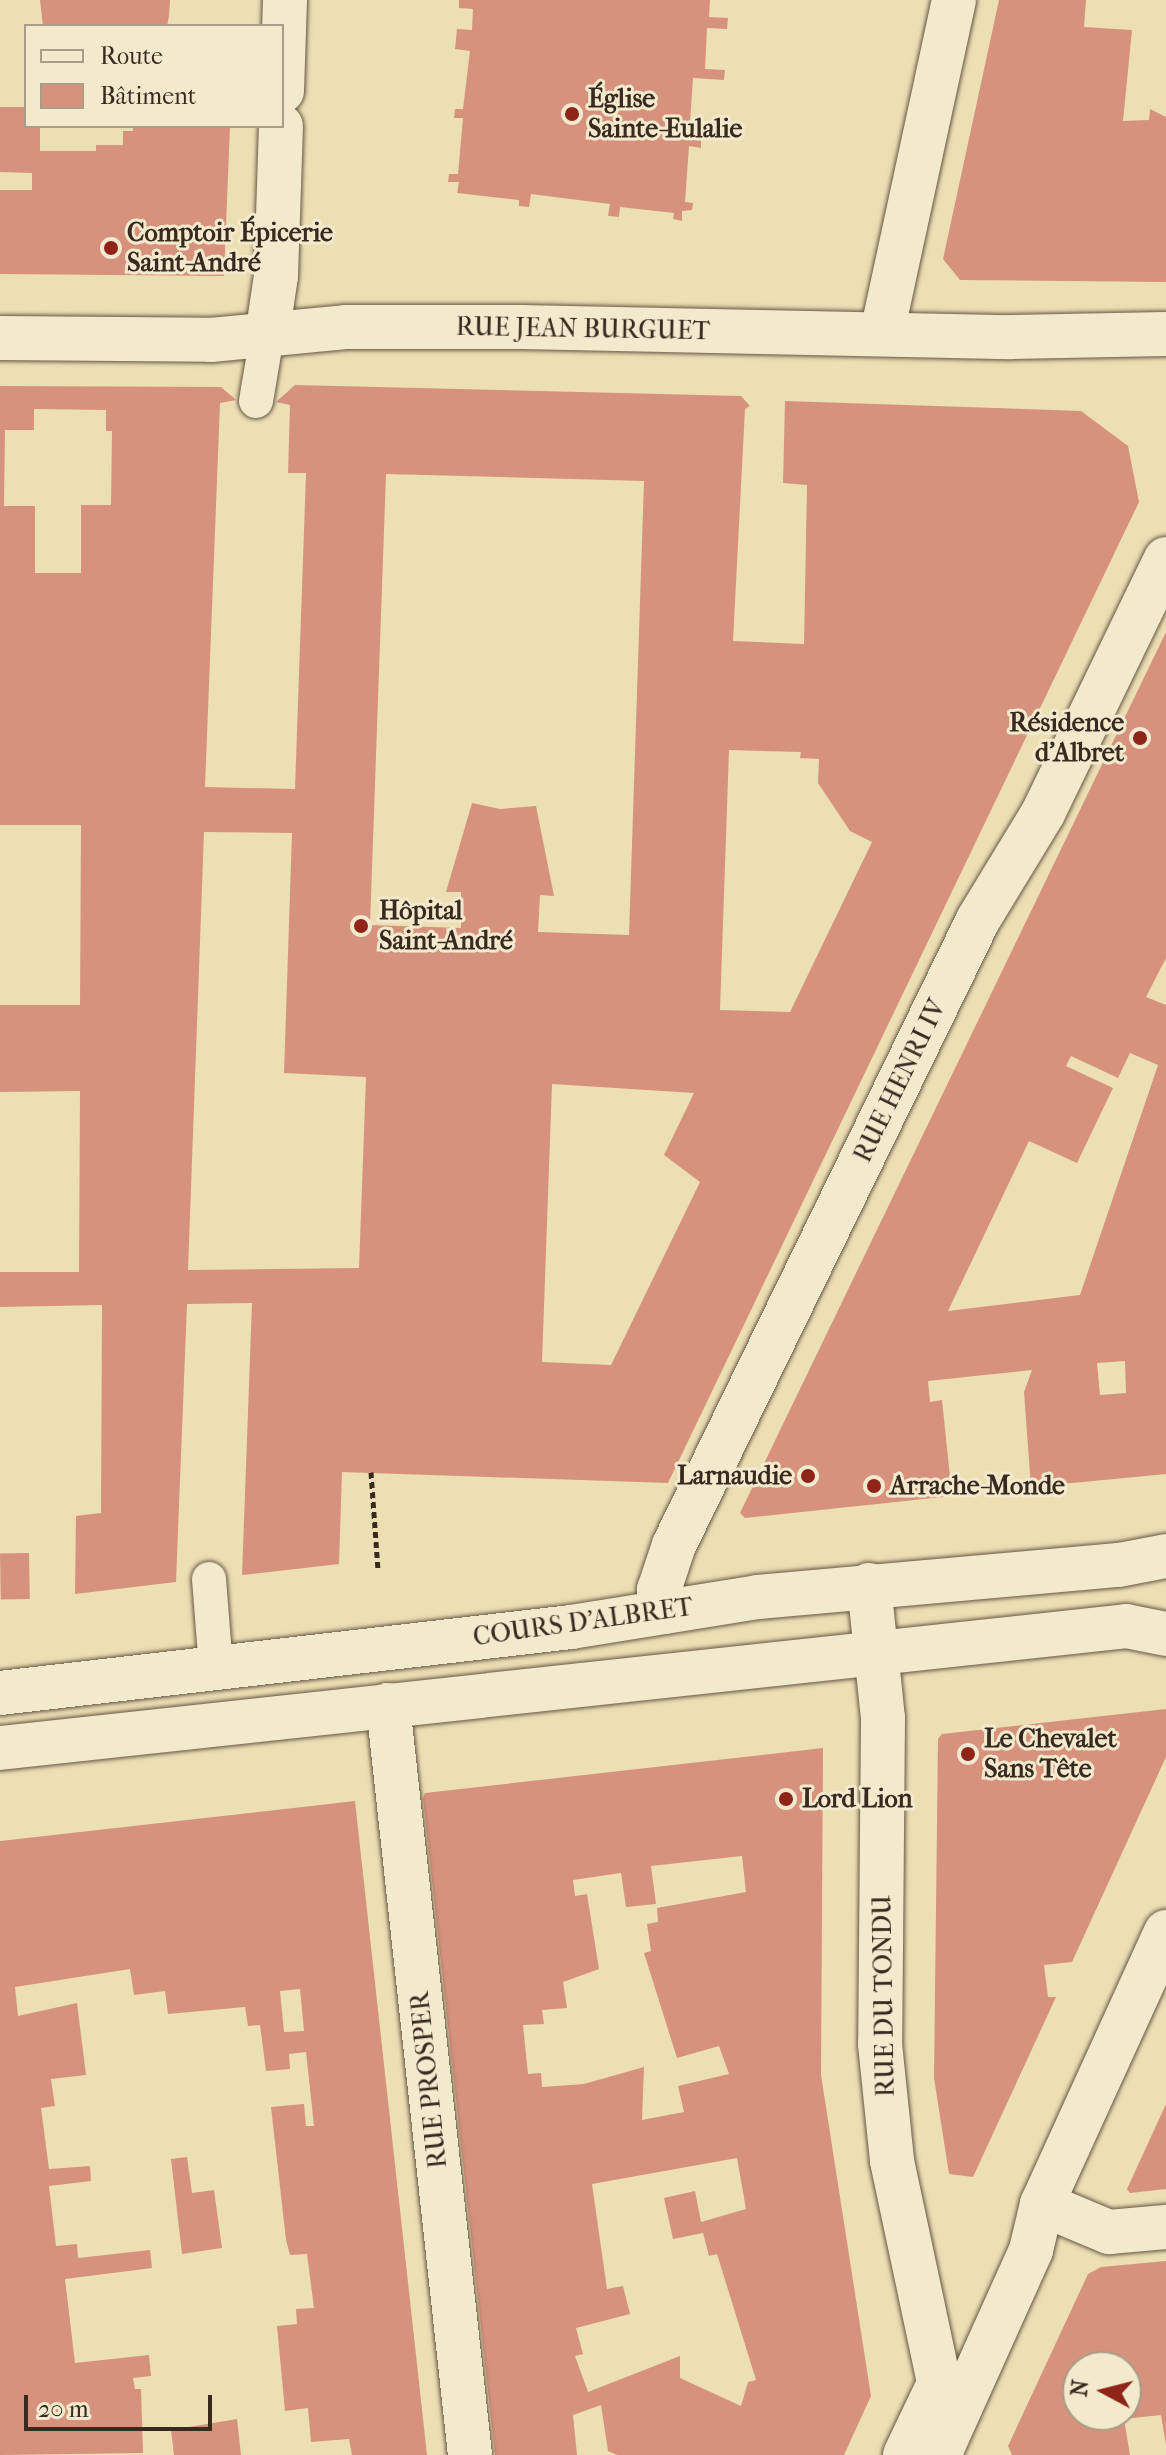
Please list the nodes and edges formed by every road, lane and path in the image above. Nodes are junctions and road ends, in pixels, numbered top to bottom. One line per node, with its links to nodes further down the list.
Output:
1 (285, 0): 3 (street)
2 (954, 0): 5 (street)
3 (284, 30)
4 (281, 128): 7 (street)
5 (882, 333): 6 (street, RUE JEAN BURGUET); 7 (street, RUE JEAN BURGUET)
6 (1166, 334)
7 (267, 336): 8 (street, RUE JEAN BURGUET); 9 (lane)
8 (0, 338)
9 (256, 401)
10 (1166, 559): 16 (street, RUE HENRI IV)
11 (371, 1472): 13 (path)
12 (1166, 1556): 15 (street, COURS D'ALBRET)
13 (378, 1569)
14 (209, 1579): 19 (lane)
15 (869, 1585): 16 (street, COURS D'ALBRET); 18 (street, RUE DU TONDU)
16 (664, 1612): 19 (street, COURS D'ALBRET)
17 (1166, 1634): 18 (street)
18 (877, 1653): 21 (street); 26 (street, RUE DU TONDU)
19 (216, 1667): 20 (street, COURS D'ALBRET)
20 (0, 1693)
21 (388, 1705): 22 (street); 28 (street, RUE PROSPER)
22 (0, 1748)
23 (1166, 1932): 24 (street)
24 (1042, 2204): 25 (street); 26 (street); 27 (street)
25 (1166, 2227)
26 (939, 2382): 29 (street)
27 (949, 2446)
28 (470, 2455)
29 (905, 2455)

